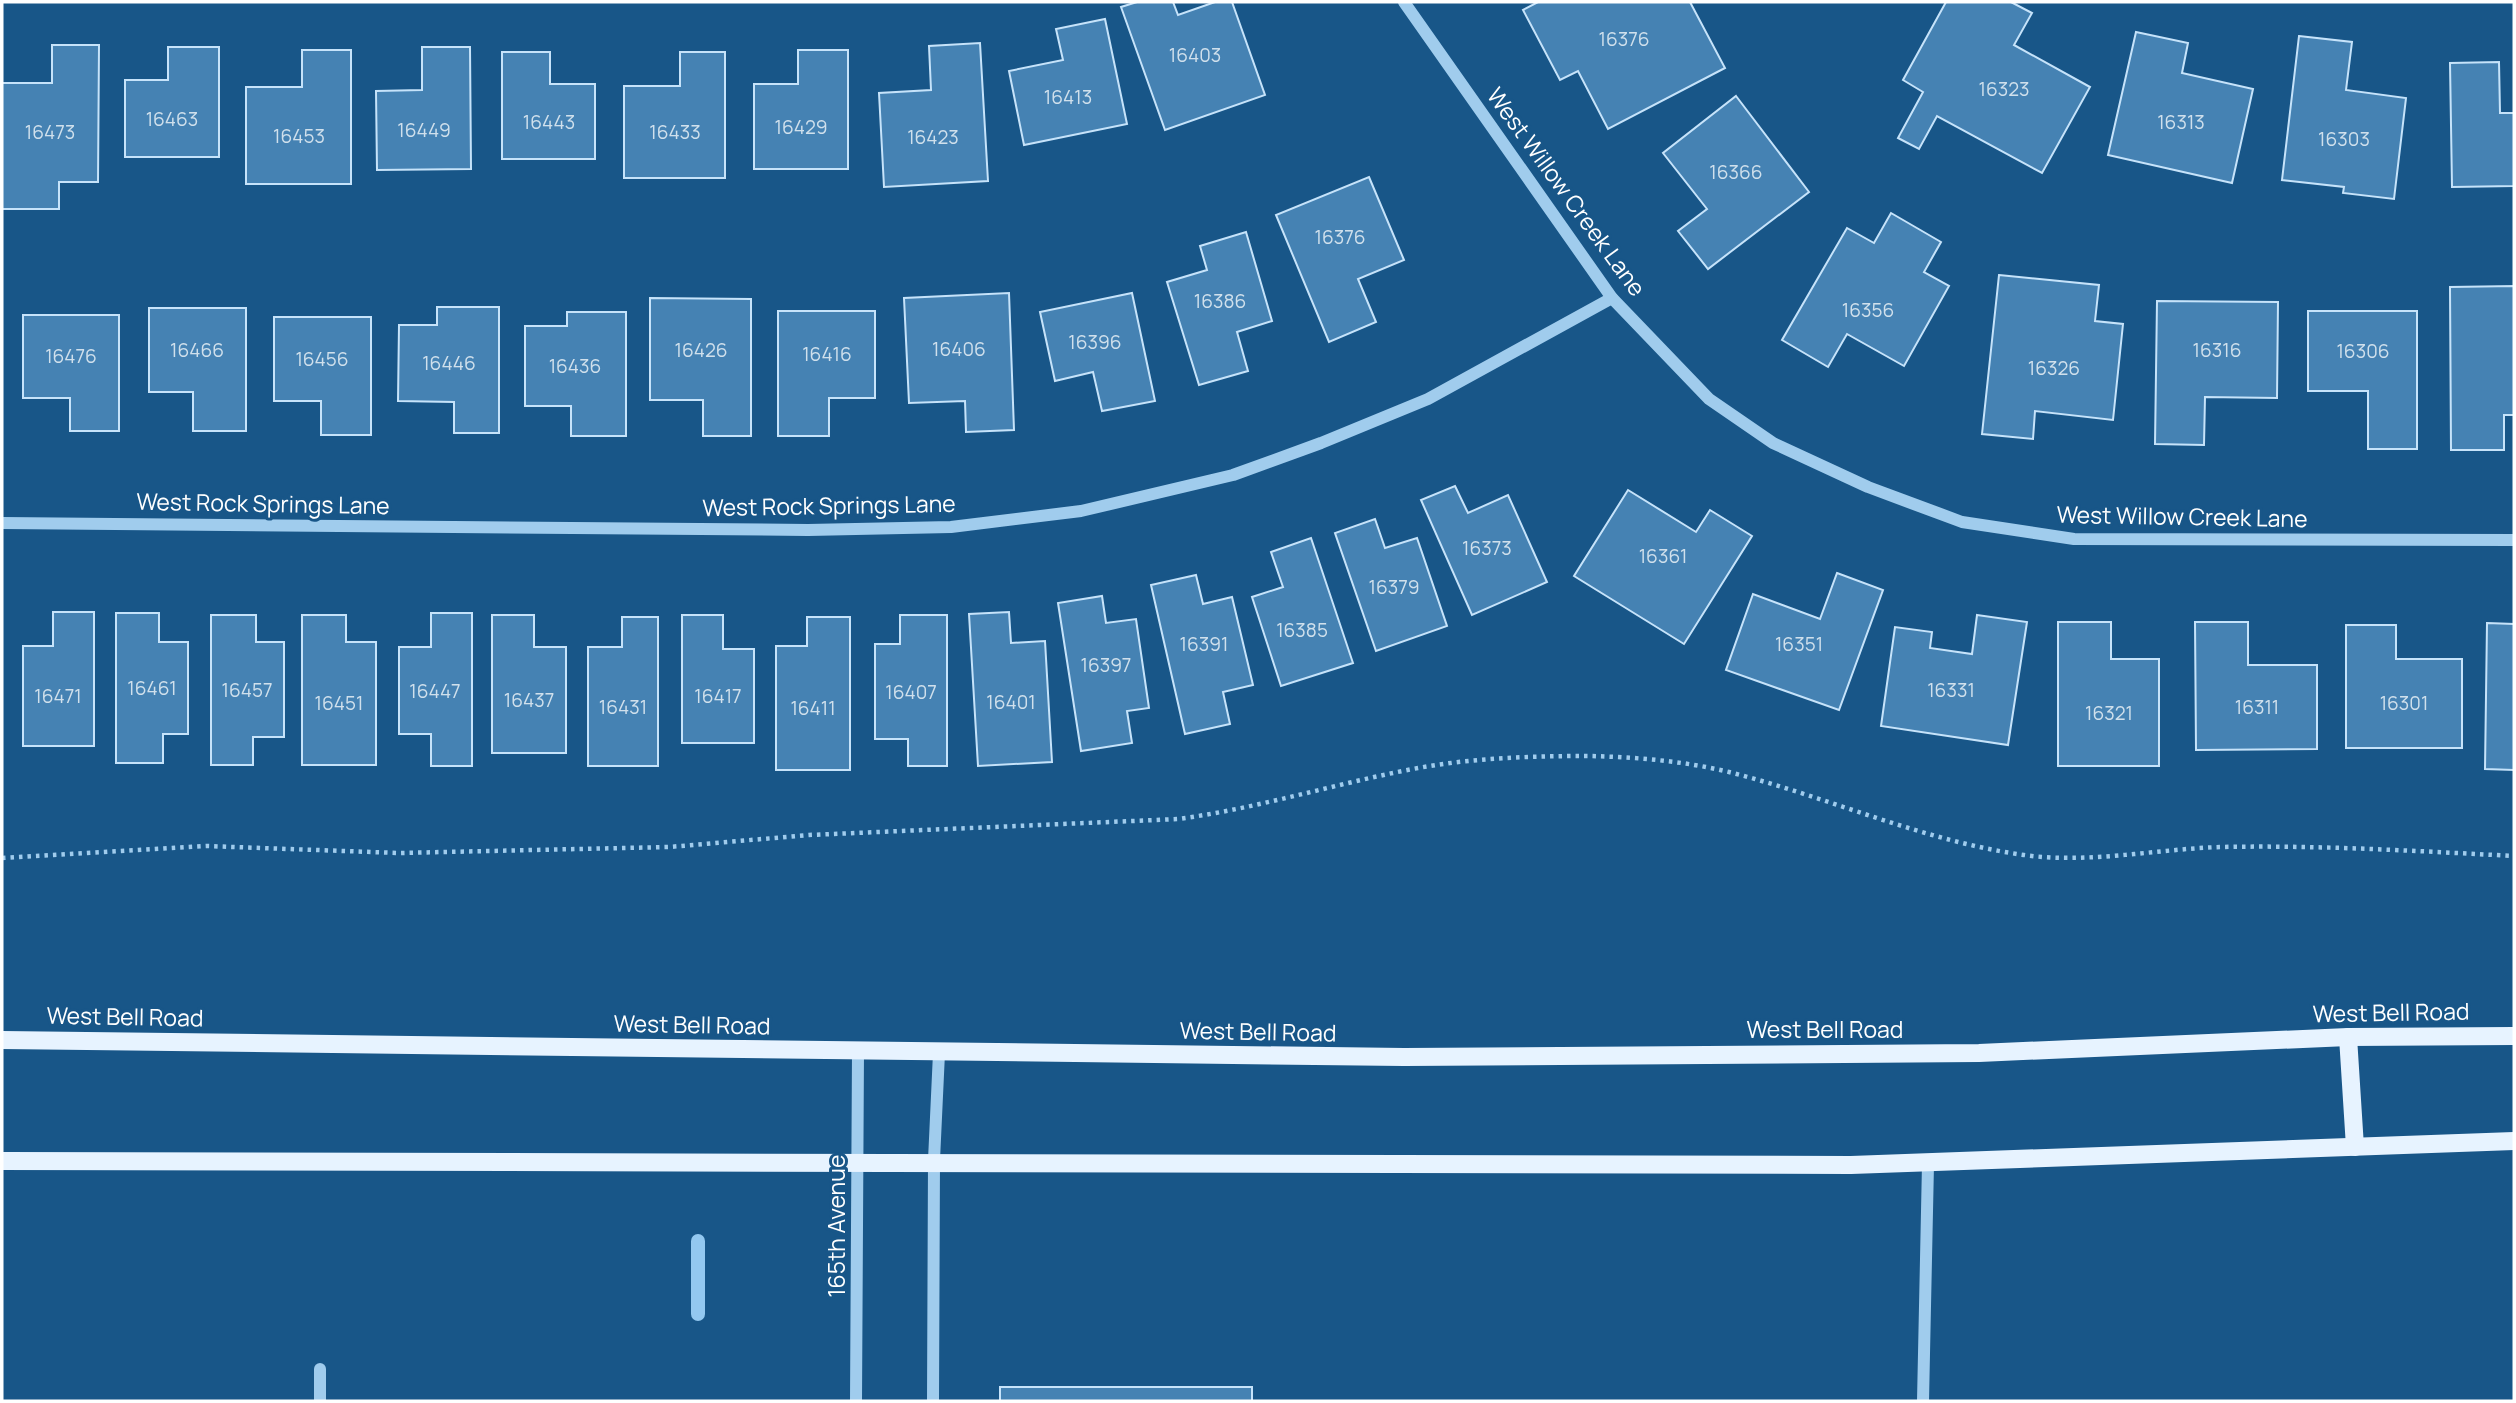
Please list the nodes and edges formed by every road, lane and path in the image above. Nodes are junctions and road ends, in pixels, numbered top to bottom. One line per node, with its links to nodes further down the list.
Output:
1 (1404, 2): 2 (street, West Willow Creek Lane)
2 (1612, 298): 3 (street, West Rock Springs Lane); 4 (street, West Willow Creek Lane)
3 (2, 523)
4 (2514, 540)
5 (2514, 856): 6 (path)
6 (2, 858)
7 (2514, 1036): 8 (main road, West Bell Road)
8 (2348, 1037): 11 (main road, West Bell Road); 13 (main road)
9 (2, 1040): 10 (main road, West Bell Road)
10 (858, 1051): 11 (main road, West Bell Road); 14 (street, 165th Avenue)
11 (939, 1053): 15 (street)
12 (2514, 1141): 13 (main road)
13 (2356, 1147): 17 (main road)
14 (858, 1160): 15 (main road); 16 (main road); 20 (street, 165th Avenue)
15 (934, 1160): 17 (main road); 21 (street)
16 (2, 1161)
17 (1928, 1164): 22 (street)
18 (320, 1369): 19 (street)
19 (320, 1401)
20 (856, 1401)
21 (933, 1401)
22 (1923, 1401)

